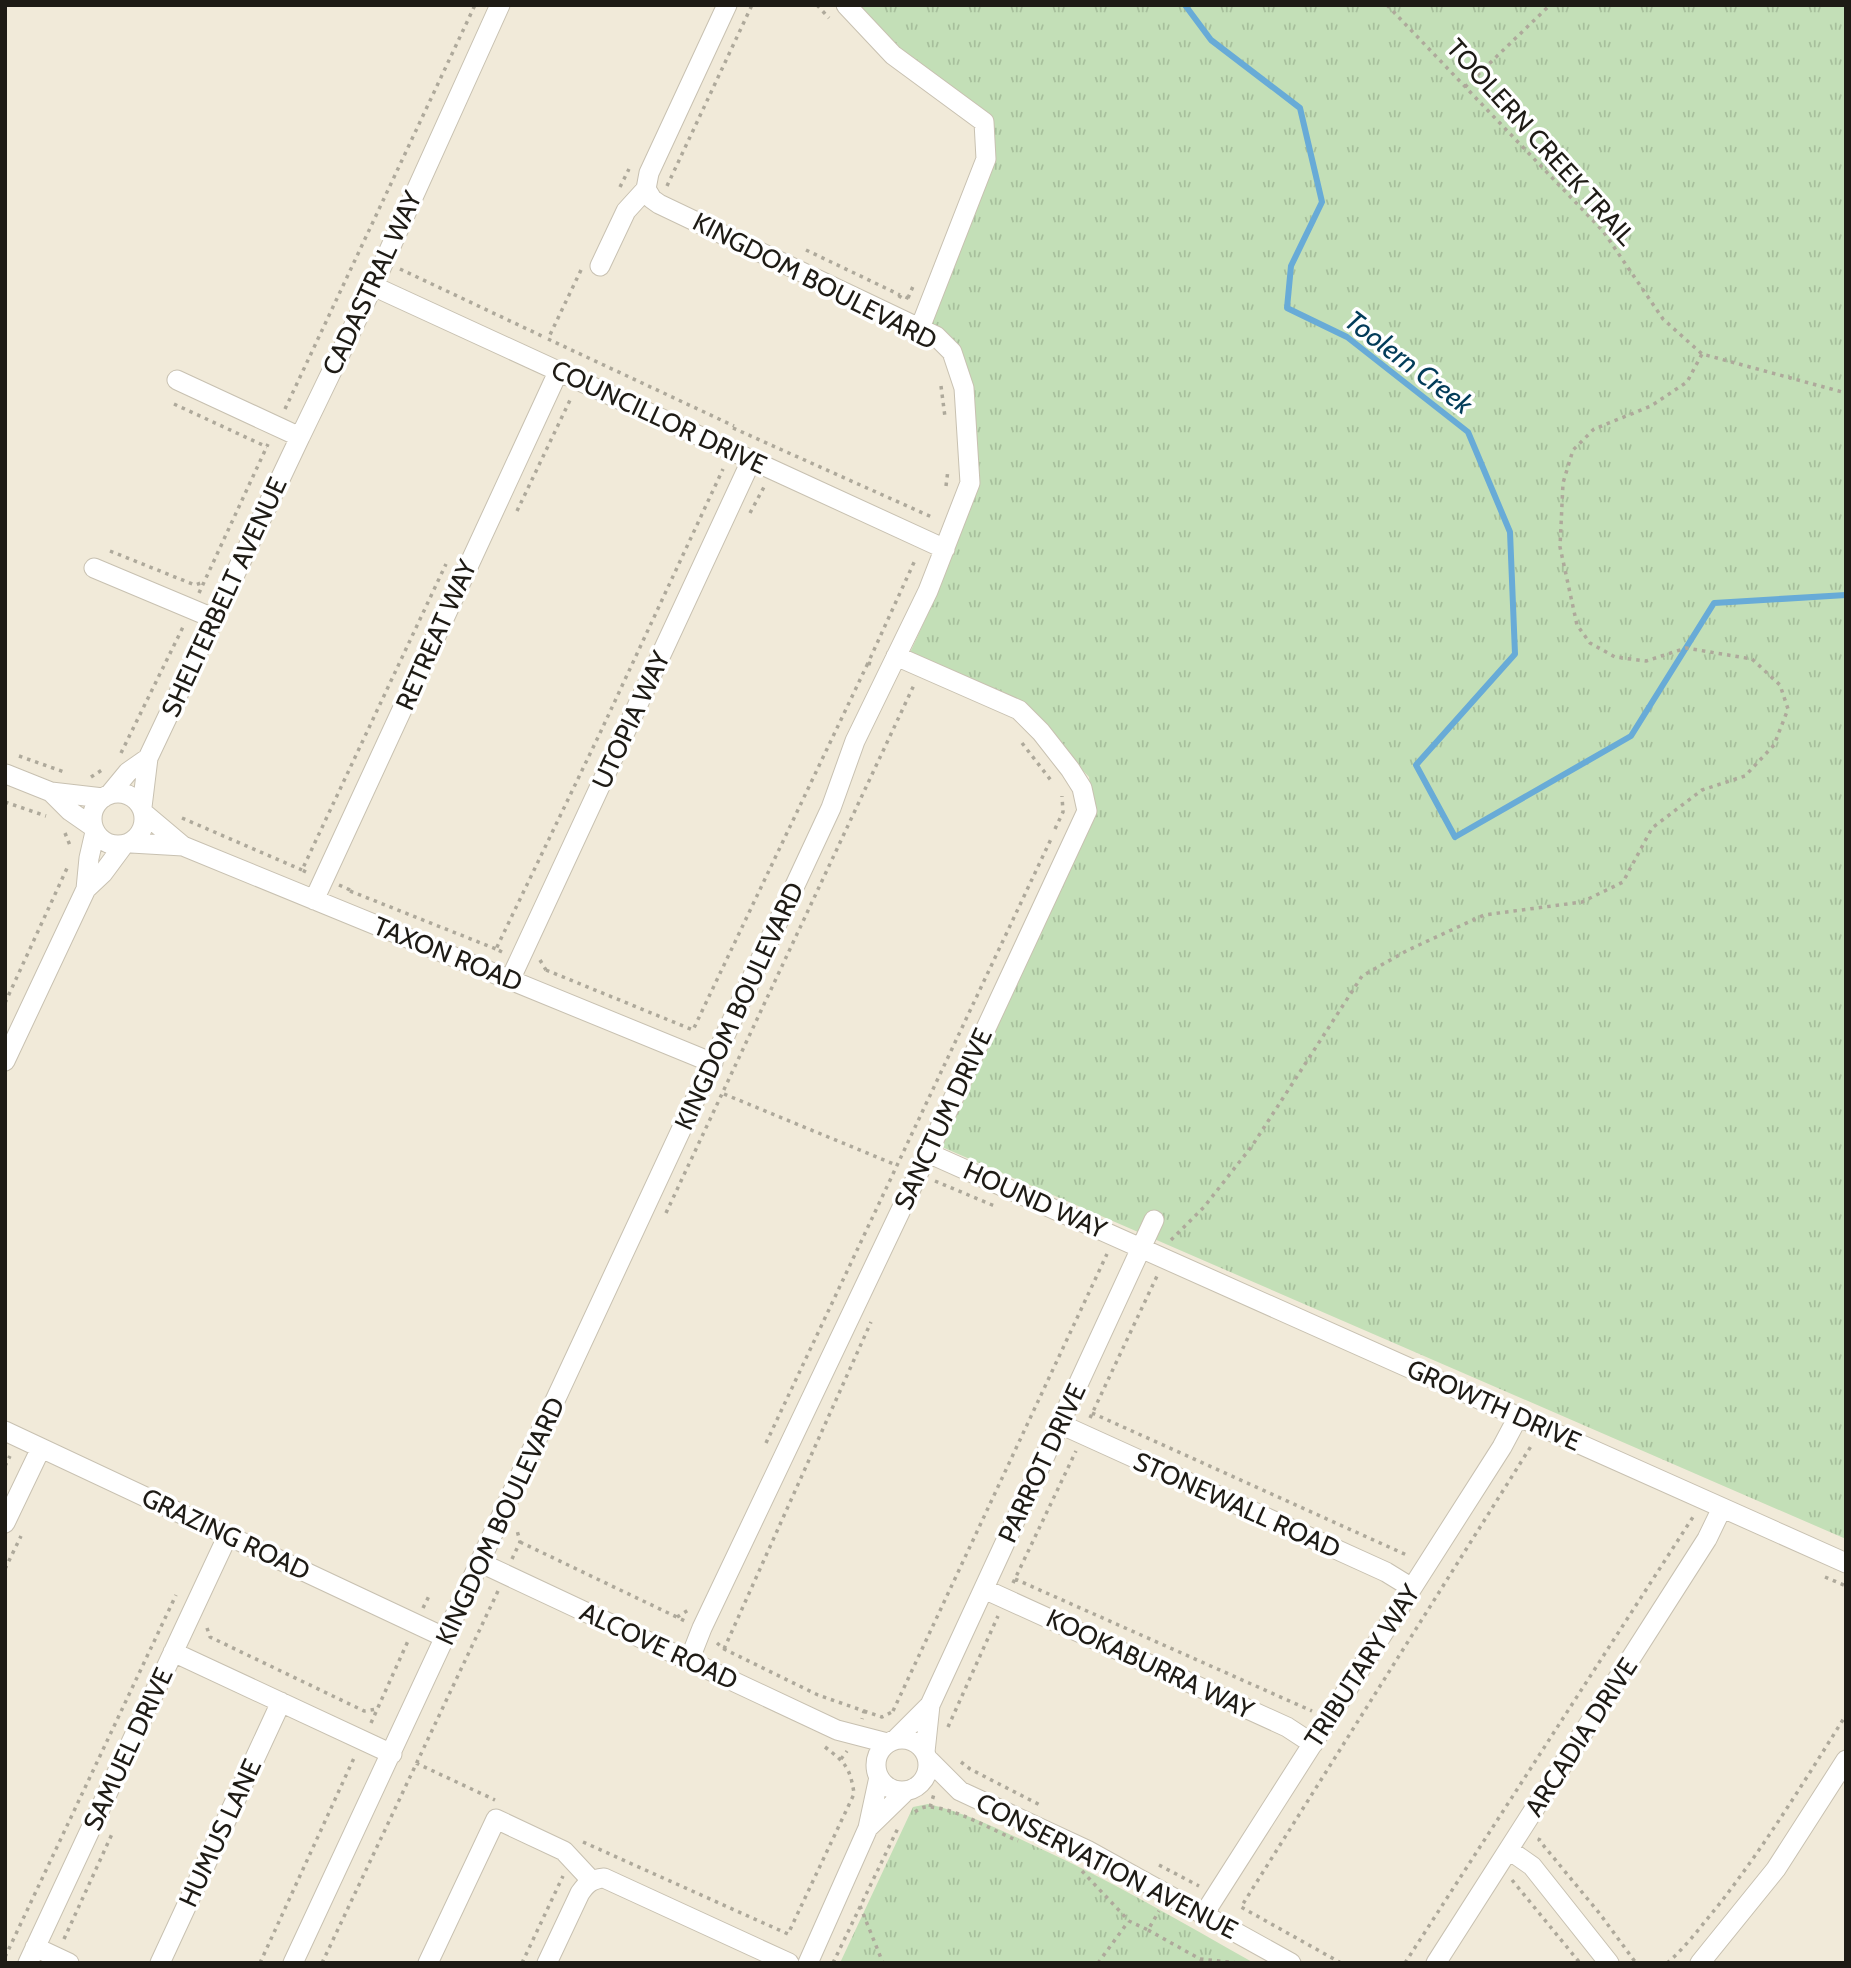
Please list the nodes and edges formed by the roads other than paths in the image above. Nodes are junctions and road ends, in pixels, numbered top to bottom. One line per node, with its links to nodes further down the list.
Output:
1 (500, 5): 6 (street, CADASTRAL WAY)
2 (727, 5): 4 (street)
3 (846, 5): 7 (street)
4 (653, 197): 5 (street); 7 (street, KINGDOM BOULEVARD)
5 (592, 266)
6 (373, 286): 8 (street, COUNCILLOR DRIVE); 10 (street, CADASTRAL WAY)
7 (919, 328): 12 (street, KINGDOM BOULEVARD)
8 (559, 370): 11 (street, COUNCILLOR DRIVE); 25 (street, RETREAT WAY)
9 (177, 380): 10 (street)
10 (300, 437): 14 (street, SHELTERBELT AVENUE)
11 (751, 461): 12 (street, COUNCILLOR DRIVE); 26 (street, UTOPIA WAY)
12 (945, 549): 15 (street, KINGDOM BOULEVARD)
13 (94, 568): 14 (street)
14 (213, 618): 16 (street, SHELTERBELT AVENUE)
15 (892, 664): 28 (street, KINGDOM BOULEVARD); 29 (street, SANCTUM DRIVE)
16 (148, 758): 19 (street, SHELTERBELT AVENUE); 20 (street, SHELTERBELT AVENUE)
17 (6, 774): 18 (street)
18 (51, 792): 19 (street); 21 (street)
19 (106, 796): 20 (street); 21 (street)
20 (143, 811): 22 (street); 23 (street)
21 (94, 830): 22 (street); 24 (street)
22 (127, 844): 23 (street); 24 (street)
23 (183, 846): 25 (street, TAXON ROAD)
24 (86, 889): 27 (street)
25 (314, 900): 26 (street, TAXON ROAD)
26 (510, 980): 28 (street, TAXON ROAD)
27 (8, 1049)
28 (713, 1063): 39 (street, KINGDOM BOULEVARD)
29 (936, 1156): 31 (street, HOUND WAY); 45 (street, SANCTUM DRIVE)
30 (1154, 1220): 31 (street, PARROT DRIVE)
31 (1141, 1248): 32 (street, GROWTH DRIVE); 33 (street, PARROT DRIVE)
32 (1518, 1417): 36 (street, GROWTH DRIVE); 41 (street, TRIBUTARY WAY)
33 (1060, 1424): 41 (street, STONEWALL ROAD); 42 (street, PARROT DRIVE)
34 (5, 1430): 35 (street, GRAZING ROAD)
35 (41, 1447): 37 (street); 38 (street, GRAZING ROAD)
36 (1723, 1508): 40 (street, GROWTH DRIVE); 58 (street, ARCADIA DRIVE)
37 (5, 1523)
38 (228, 1535): 43 (street, GRAZING ROAD); 44 (street, SAMUEL DRIVE)
39 (481, 1563): 43 (street, KINGDOM BOULEVARD); 45 (street, ALCOVE ROAD)
40 (1846, 1563)
41 (1412, 1588): 50 (street, TRIBUTARY WAY)
42 (984, 1589): 47 (street, PARROT DRIVE); 50 (street, KOOKABURRA WAY)
43 (446, 1637): 51 (street, KINGDOM BOULEVARD)
44 (173, 1652): 46 (street); 61 (street, SAMUEL DRIVE)
45 (690, 1661): 48 (street, ALCOVE ROAD)
46 (281, 1702): 51 (street); 63 (street, HUMUS LANE)
47 (930, 1705): 49 (street, PARROT DRIVE); 52 (street, PARROT DRIVE)
48 (836, 1730): 49 (street, ALCOVE ROAD); 54 (street, ALCOVE ROAD)
49 (892, 1741): 52 (street); 54 (street)
50 (1313, 1744): 60 (street, TRIBUTARY WAY)
51 (391, 1754): 64 (street, KINGDOM BOULEVARD)
52 (926, 1756): 55 (street); 56 (street, CONSERVATION AVENUE)
53 (1846, 1760): 72 (street)
54 (877, 1773): 55 (street); 57 (street)
55 (911, 1789): 56 (street, CONSERVATION AVENUE); 57 (street)
56 (960, 1790): 60 (street, CONSERVATION AVENUE)
57 (868, 1828): 68 (street)
58 (1509, 1850): 70 (street, ARCADIA DRIVE); 71 (street)
59 (591, 1880): 65 (street); 66 (street); 67 (street)
60 (1204, 1914): 69 (street, CONSERVATION AVENUE)
61 (32, 1955): 62 (street)
62 (63, 1960)
63 (159, 1963)
64 (293, 1963)
65 (428, 1963)
66 (547, 1963)
67 (789, 1963)
68 (808, 1963)
69 (1291, 1963)
70 (1436, 1963)
71 (1609, 1963)
72 (1700, 1963)

